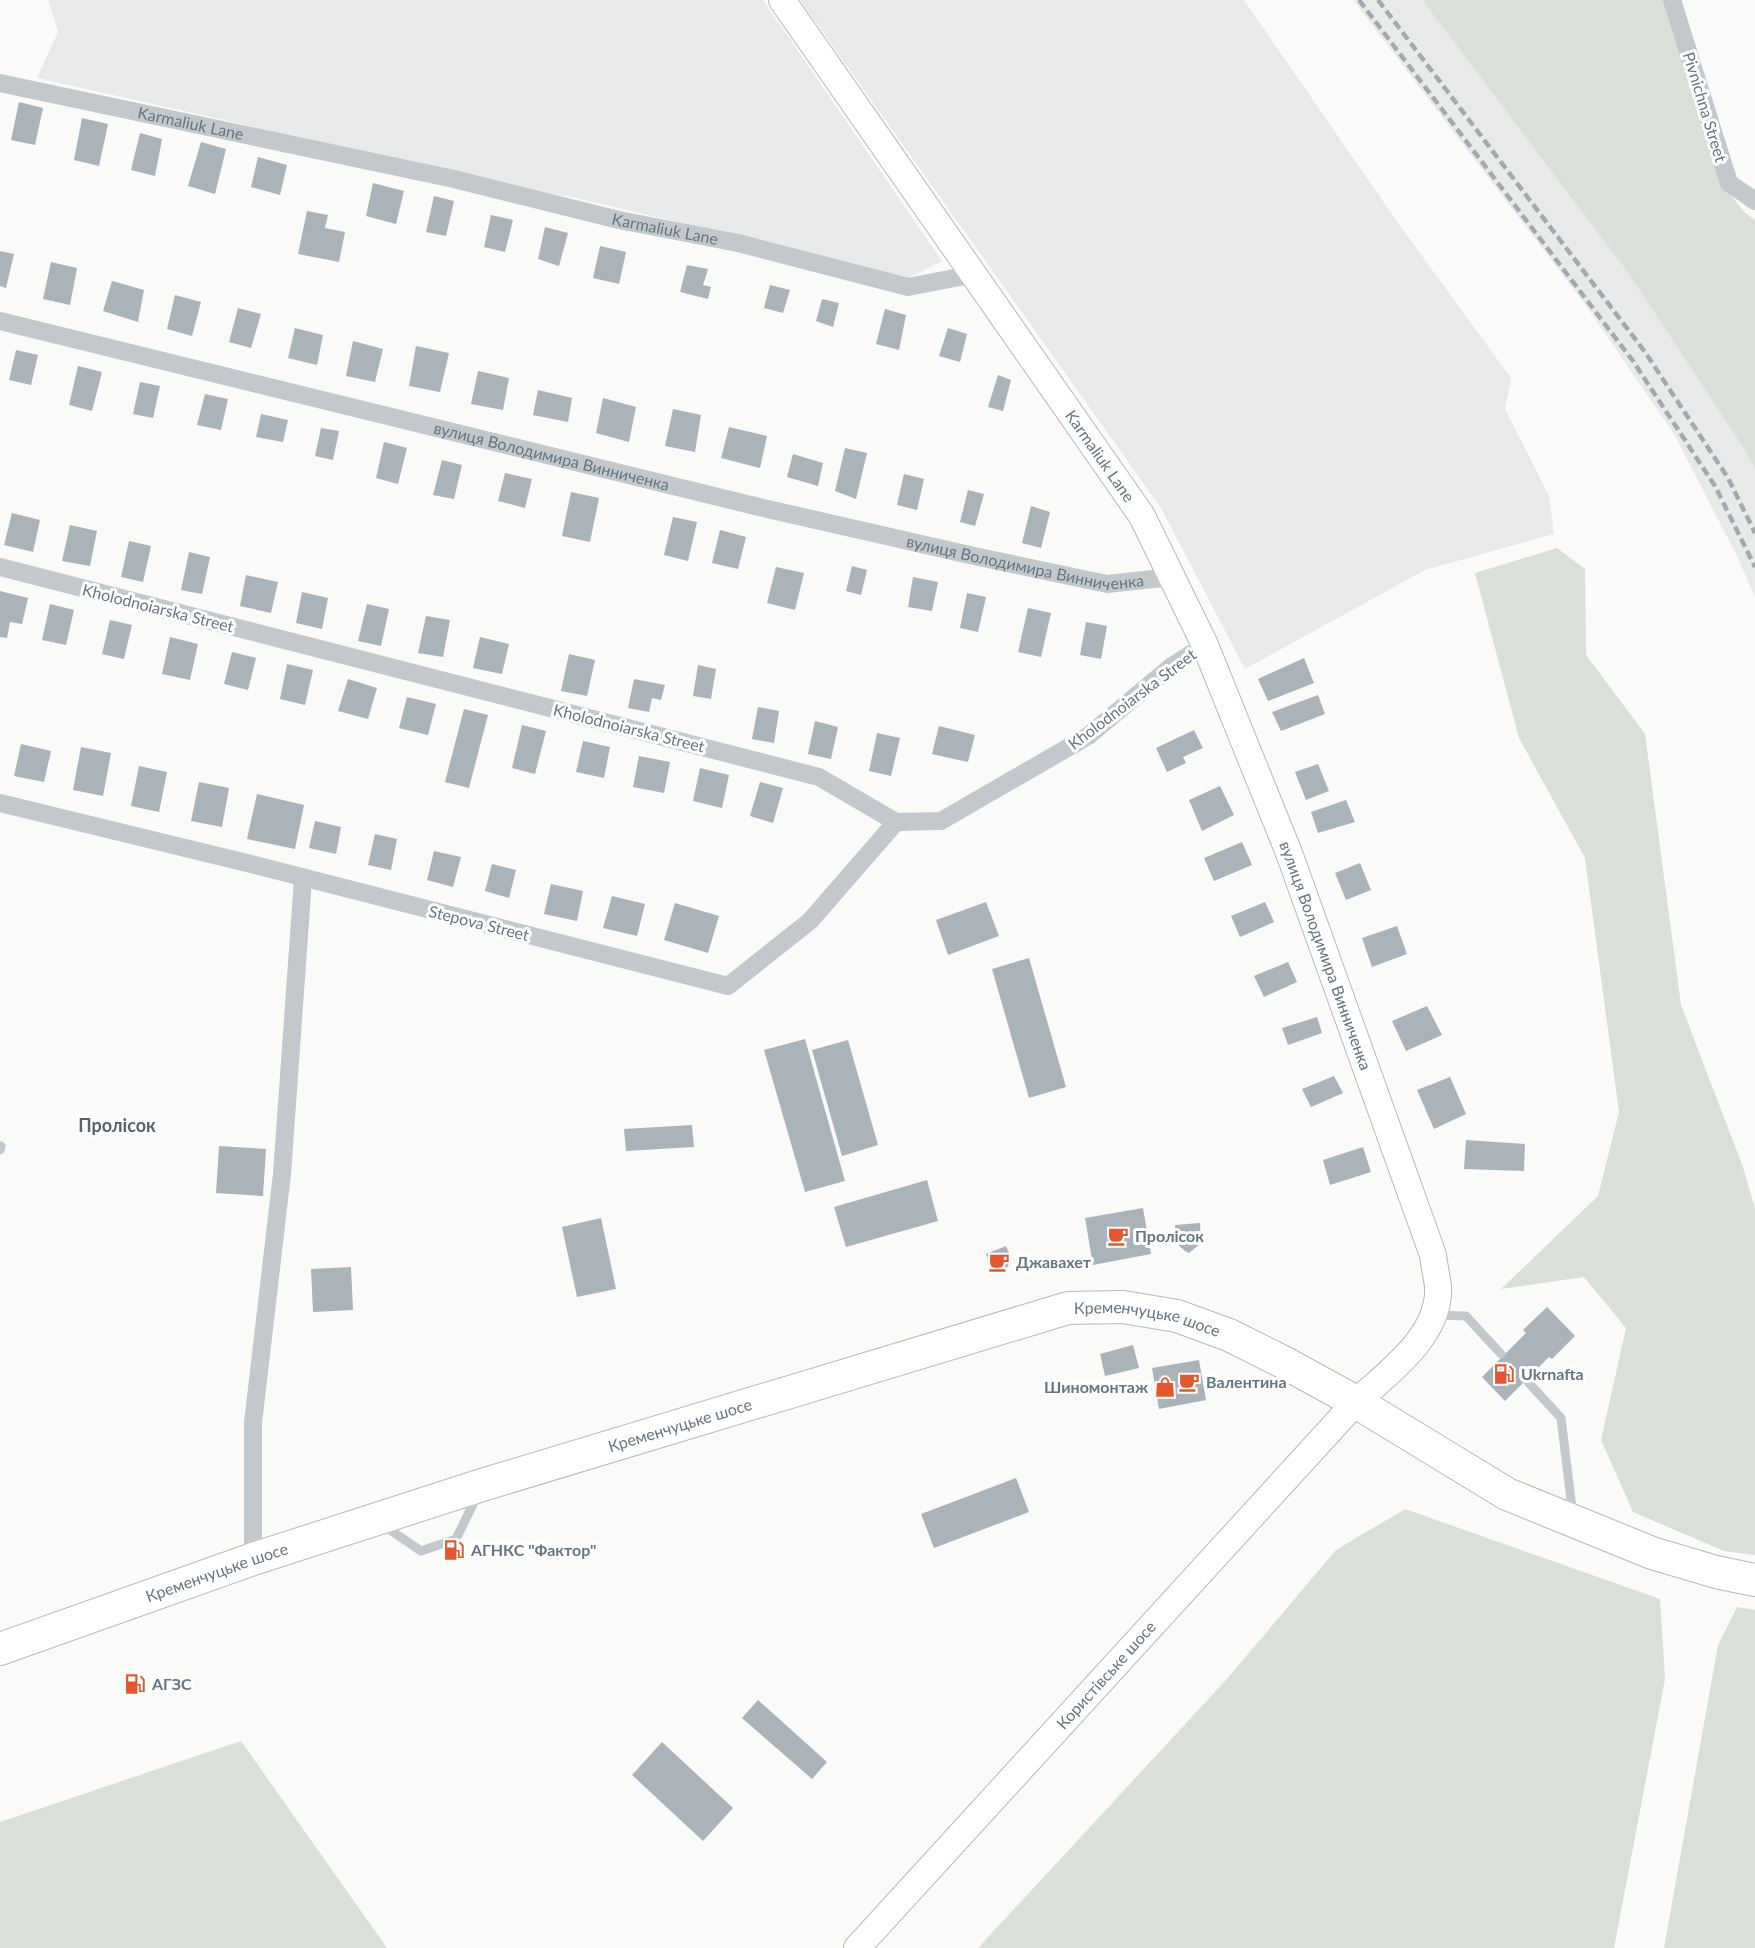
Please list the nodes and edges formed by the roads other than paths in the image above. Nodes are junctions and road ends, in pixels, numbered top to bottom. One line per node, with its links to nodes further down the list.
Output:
1 (782, 0): 5 (street)
2 (1672, 0): 4 (street, Pivnichna Street)
3 (0, 83): 5 (street, Karmaliuk Lane)
4 (1755, 201)
5 (975, 274): 8 (street, Karmaliuk Lane)
6 (0, 321): 8 (street, вулиця Володимира Винниченка)
7 (0, 567): 11 (street, Kholodnoiarska Street)
8 (1172, 577): 9 (street, вулиця Володимира Винниченка)
9 (1205, 645): 11 (street, Kholodnoiarska Street); 13 (street, вулиця Володимира Винниченка)
10 (0, 803): 12 (street, Stepova Street)
11 (896, 822): 12 (street, Stepova Street)
12 (303, 879): 20 (street)
13 (1433, 1315): 14 (lane); 16 (street, вулиця Володимира Винниченка)
14 (1501, 1354)
15 (1528, 1382): 19 (lane)
16 (1356, 1402): 17 (highway, Кременчуцьке шосе); 19 (highway, Кременчуцьке шосе); 23 (street, Користівське шосе)
17 (482, 1485): 18 (highway, Кременчуцьке шосе); 18 (lane)
18 (376, 1521): 20 (highway, Кременчуцьке шосе)
19 (1573, 1521): 21 (highway, Кременчуцьке шосе)
20 (253, 1559): 22 (highway, Кременчуцьке шосе)
21 (1755, 1580)
22 (0, 1648)
23 (857, 1948)

